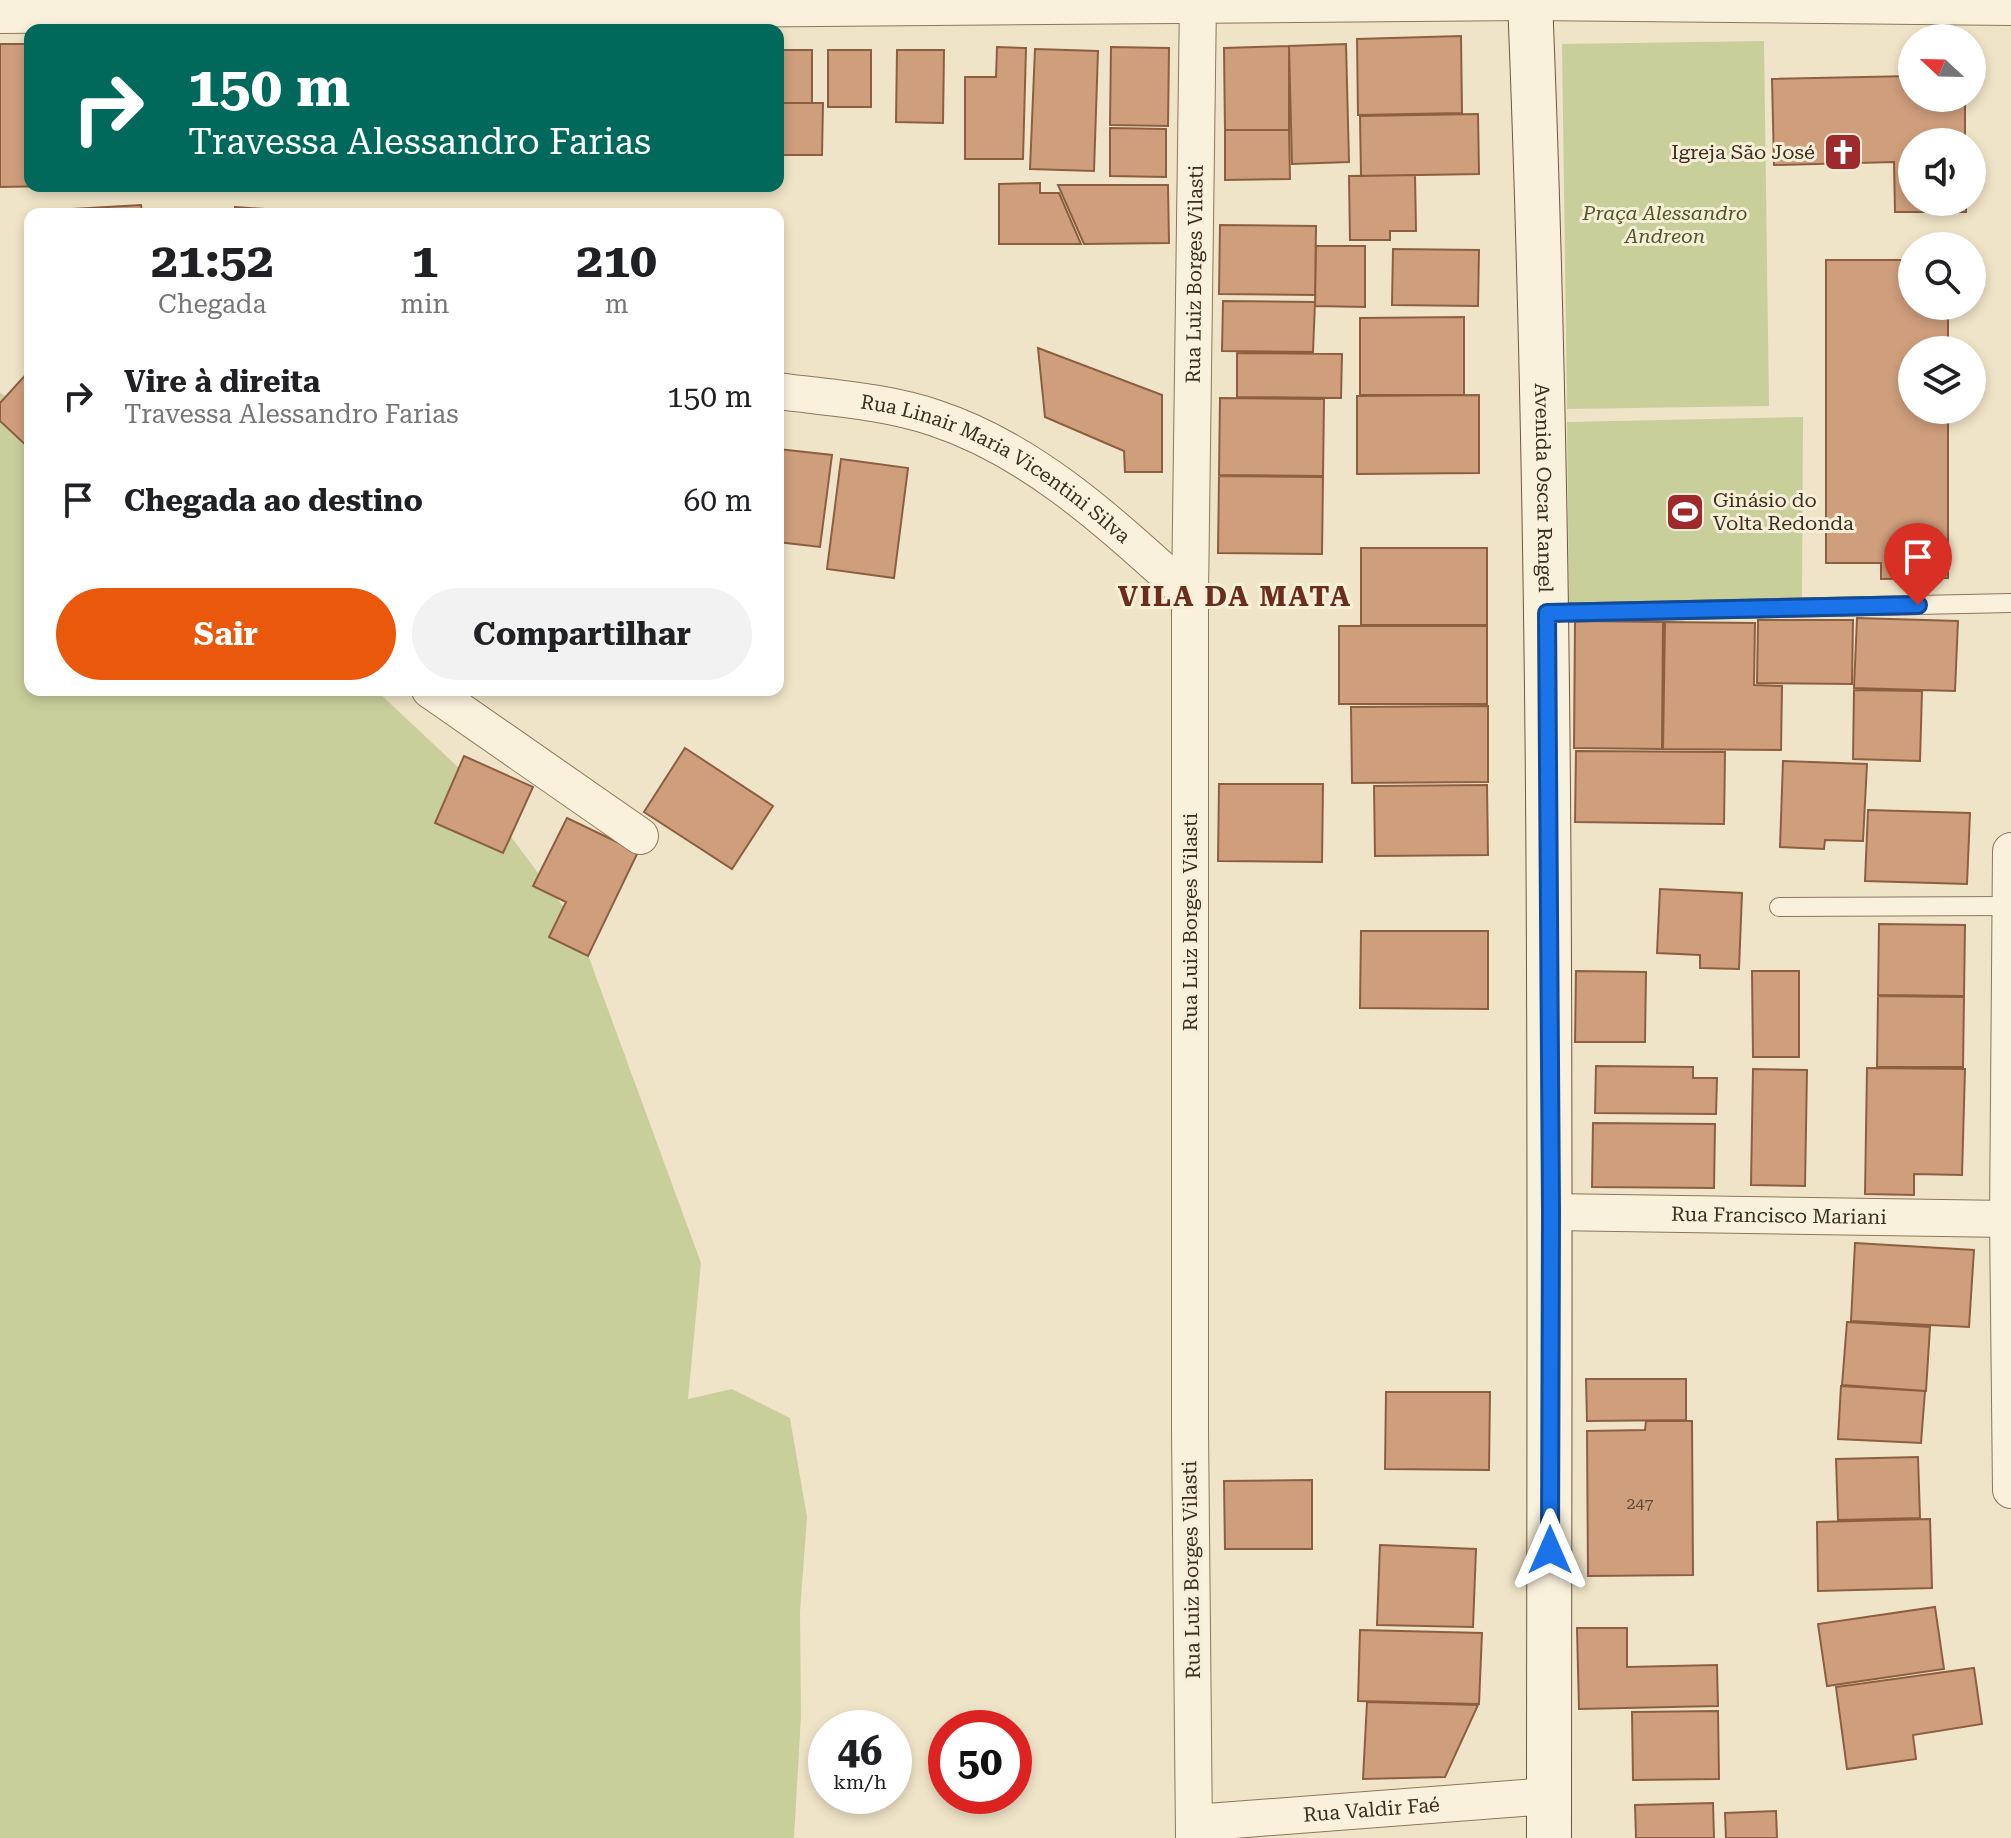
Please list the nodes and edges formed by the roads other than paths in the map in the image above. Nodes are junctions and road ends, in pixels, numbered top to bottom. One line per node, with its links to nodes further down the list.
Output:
1 (1530, 1): 2 (street); 3 (street); 8 (main road, Avenida Oscar Rangel)
2 (1198, 4): 4 (street); 6 (street, Rua Luiz Borges Vilasti)
3 (2011, 7)
4 (0, 15)
5 (784, 392): 6 (street, Rua Linair Maria Vicentini Silva)
6 (1190, 595): 18 (street, Rua Luiz Borges Vilasti)
7 (2011, 603): 8 (lane)
8 (1547, 613): 14 (main road, Avenida Oscar Rangel)
9 (439, 696): 10 (street)
10 (640, 836)
11 (2011, 851): 12 (street)
12 (2011, 906): 13 (lane); 15 (street)
13 (1779, 907)
14 (1551, 1212): 15 (street, Rua Francisco Mariani); 17 (main road, Avenida Oscar Rangel)
15 (2008, 1219): 16 (street)
16 (2011, 1490)
17 (1549, 1817): 18 (street, Rua Valdir Faé)
18 (1194, 1831)

